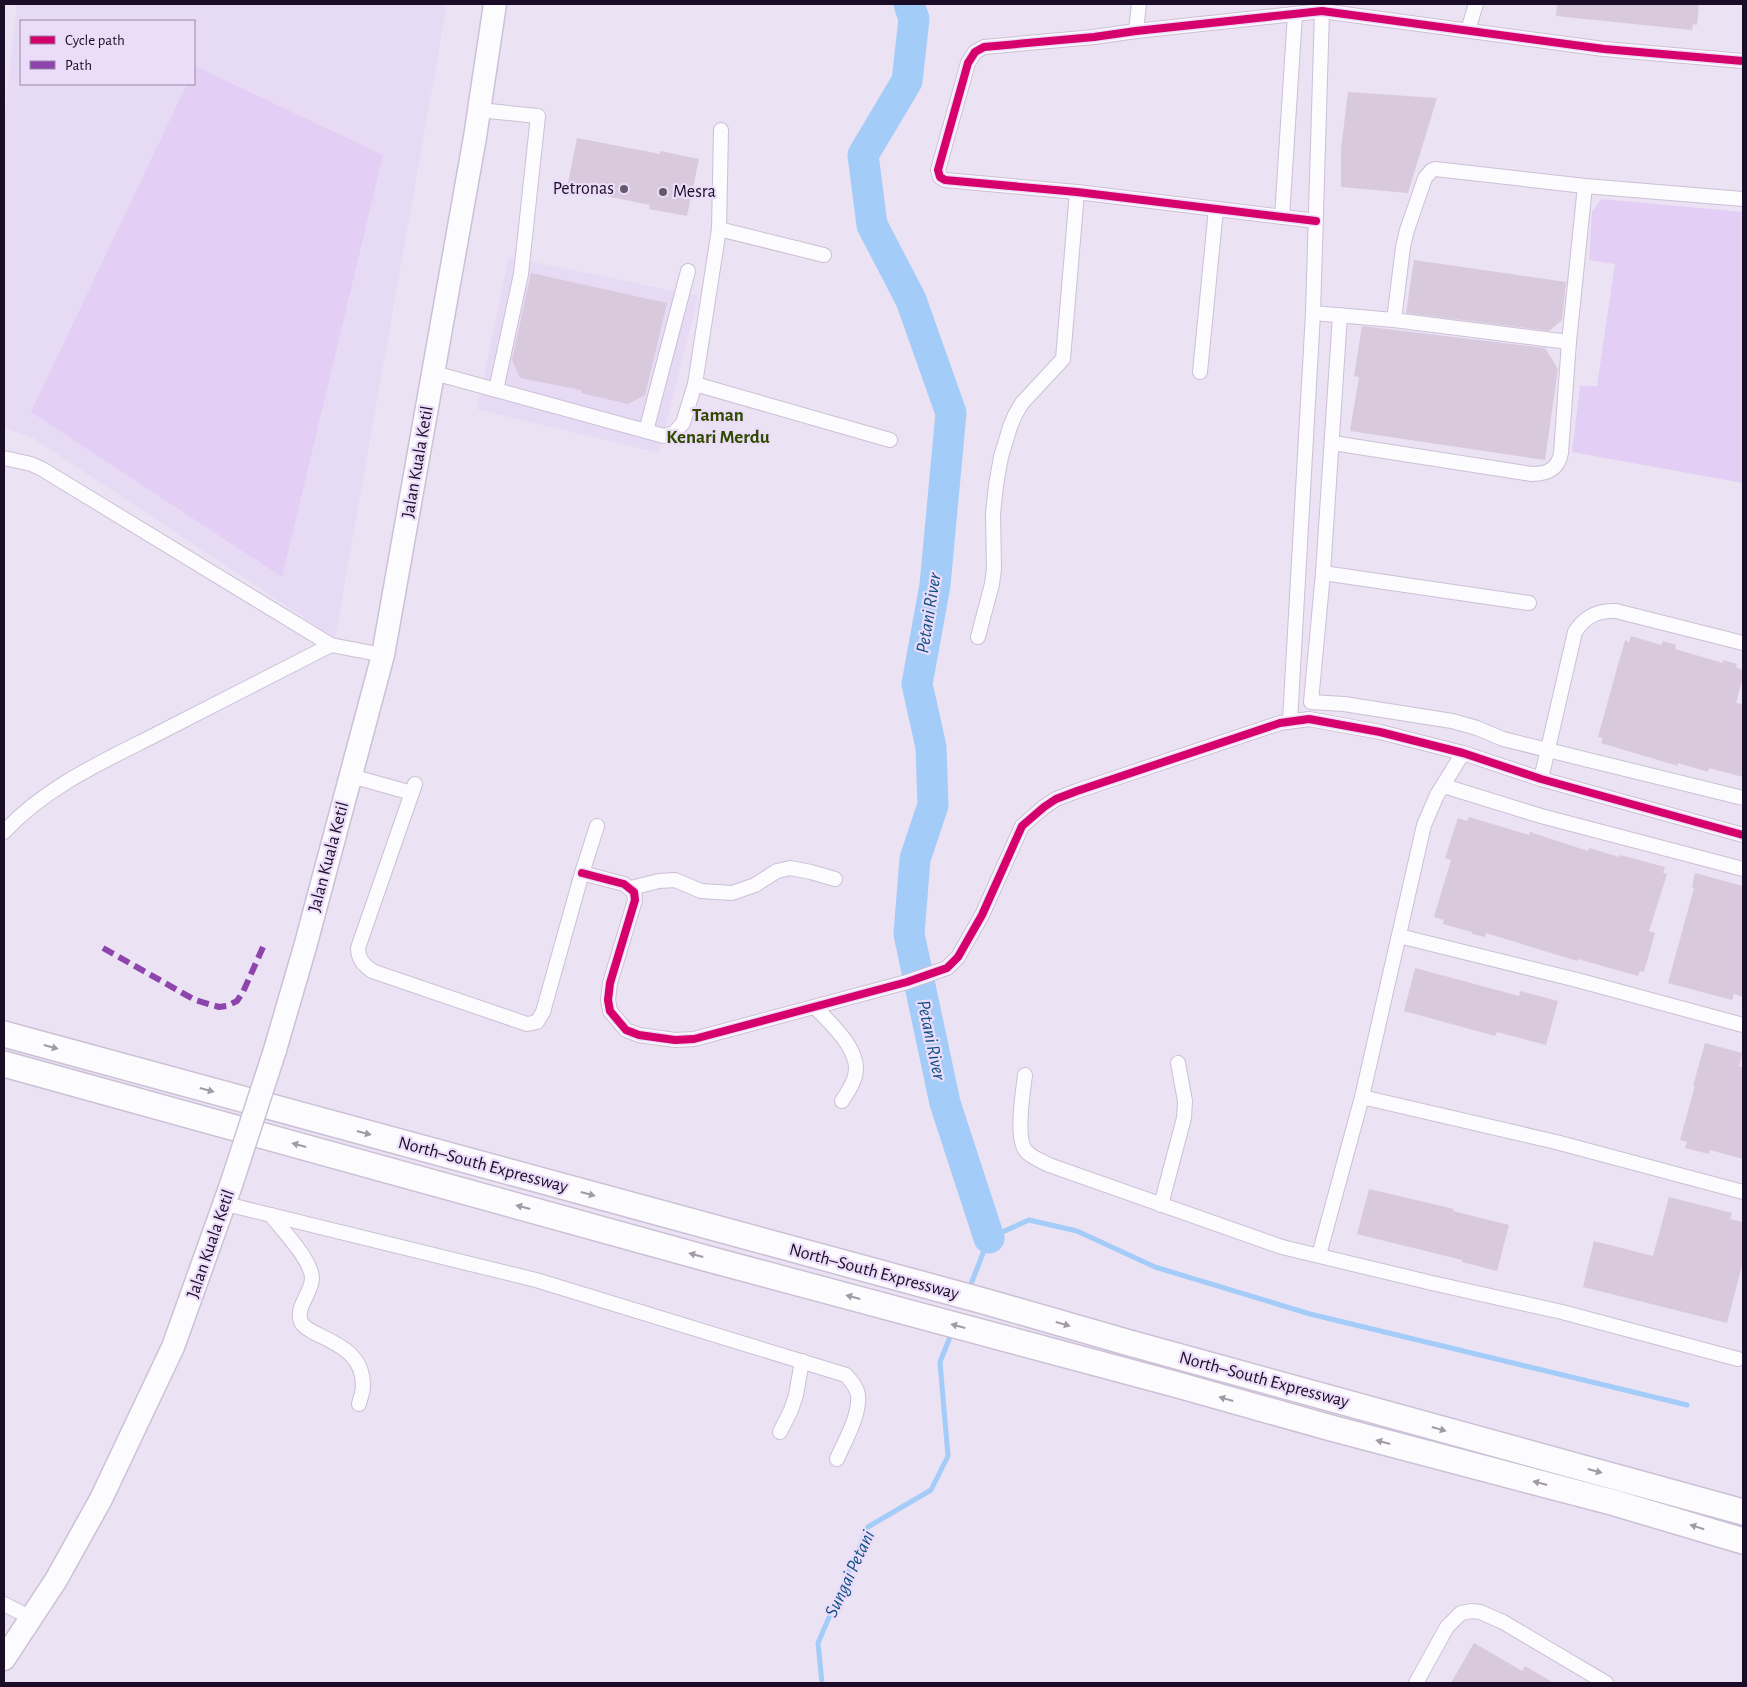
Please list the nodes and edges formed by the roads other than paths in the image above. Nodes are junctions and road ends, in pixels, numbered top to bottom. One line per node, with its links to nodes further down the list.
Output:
1 (495, 4): 9 (main road, Jalan Kuala Ketil)
2 (1139, 4): 7 (street)
3 (1476, 4): 6 (street)
4 (1322, 11): 5 (street); 6 (street); 16 (street)
5 (1295, 14): 7 (street); 15 (street)
6 (1468, 30): 8 (street)
7 (1136, 31): 12 (street)
8 (1743, 61)
9 (479, 110): 25 (main road, Jalan Kuala Ketil); 27 (street)
10 (721, 130): 17 (street)
11 (1585, 186): 13 (street); 22 (street); 23 (street)
12 (1077, 192): 14 (street); 34 (street)
13 (1743, 198)
14 (1216, 209): 15 (street); 24 (street)
15 (1282, 217): 16 (street)
16 (1316, 221): 20 (street)
17 (719, 229): 18 (street); 26 (street)
18 (824, 255)
19 (688, 271): 28 (street)
20 (1314, 313): 21 (street); 40 (street)
21 (1340, 315): 22 (street); 30 (street)
22 (1394, 320): 23 (street)
23 (1569, 342): 30 (street)
24 (1200, 372)
25 (434, 373): 27 (street); 37 (main road, Jalan Kuala Ketil)
26 (695, 384): 28 (street); 29 (street)
27 (496, 390): 28 (street)
28 (646, 431)
29 (890, 440)
30 (1332, 442): 32 (street)
31 (4, 458): 36 (street)
32 (1323, 573): 33 (street); 38 (street)
33 (1529, 603)
34 (978, 637)
35 (1743, 643): 41 (street)
36 (331, 645): 37 (street); 48 (street)
37 (383, 655): 43 (main road, Jalan Kuala Ketil)
38 (1311, 702): 39 (street); 41 (street)
39 (1309, 719): 40 (street); 42 (street)
40 (1290, 721): 55 (street)
41 (1547, 750): 44 (street); 46 (street)
42 (1463, 753): 44 (street); 45 (street)
43 (351, 776): 51 (street); 64 (main road, Jalan Kuala Ketil, bridge)
44 (1542, 779): 49 (street)
45 (1444, 786): 50 (street); 54 (street)
46 (1743, 798)
47 (597, 826): 51 (street)
48 (4, 832)
49 (1743, 835)
50 (1743, 869)
51 (582, 873): 53 (street)
52 (835, 880): 53 (street)
53 (631, 888): 55 (street)
54 (1399, 936): 56 (street); 61 (street)
55 (816, 1008): 62 (street)
56 (1743, 1025)
57 (4, 1034): 73 (highway, North–South Expressway, one-way to 73)
58 (1178, 1063): 65 (street)
59 (4, 1064): 74 (highway, North–South Expressway, one-way to 59)
60 (1025, 1074): 65 (street)
61 (1362, 1097): 63 (street); 67 (street)
62 (842, 1101)
63 (1743, 1192)
64 (229, 1195): 66 (street); 76 (main road, Jalan Kuala Ketil)
65 (1161, 1205): 67 (street)
66 (270, 1215): 69 (street); 70 (street)
67 (1319, 1256): 68 (street)
68 (1738, 1359)
69 (802, 1361): 71 (street); 72 (street)
70 (359, 1404)
71 (780, 1432)
72 (837, 1458)
73 (1743, 1512)
74 (1743, 1541)
75 (4, 1604): 76 (street)
76 (31, 1618): 77 (main road, Jalan Kuala Ketil)
77 (4, 1659)
78 (1416, 1683): 79 (street)
79 (1606, 1683)

